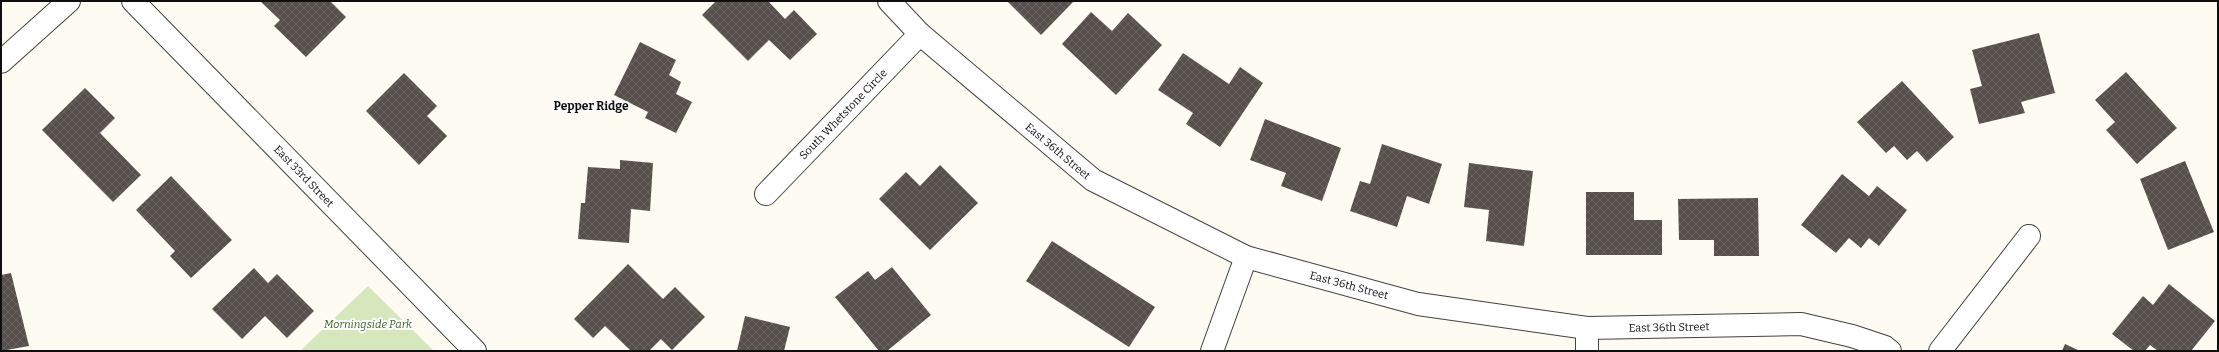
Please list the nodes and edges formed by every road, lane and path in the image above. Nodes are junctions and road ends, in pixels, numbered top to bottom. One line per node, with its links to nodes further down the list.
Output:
1 (69, 1): 5 (street)
2 (133, 1): 10 (street, East 33rd Street)
3 (889, 1): 4 (street, East 36th Street)
4 (920, 34): 6 (street, South Whetstone Circle); 8 (street, East 36th Street)
5 (1, 62)
6 (766, 194)
7 (2029, 236): 14 (street)
8 (1246, 257): 9 (street, East 36th Street); 11 (street)
9 (1588, 328): 12 (street); 13 (street, East 36th Street)
10 (474, 351)
11 (1212, 351)
12 (1587, 351)
13 (1890, 351)
14 (1940, 351)

